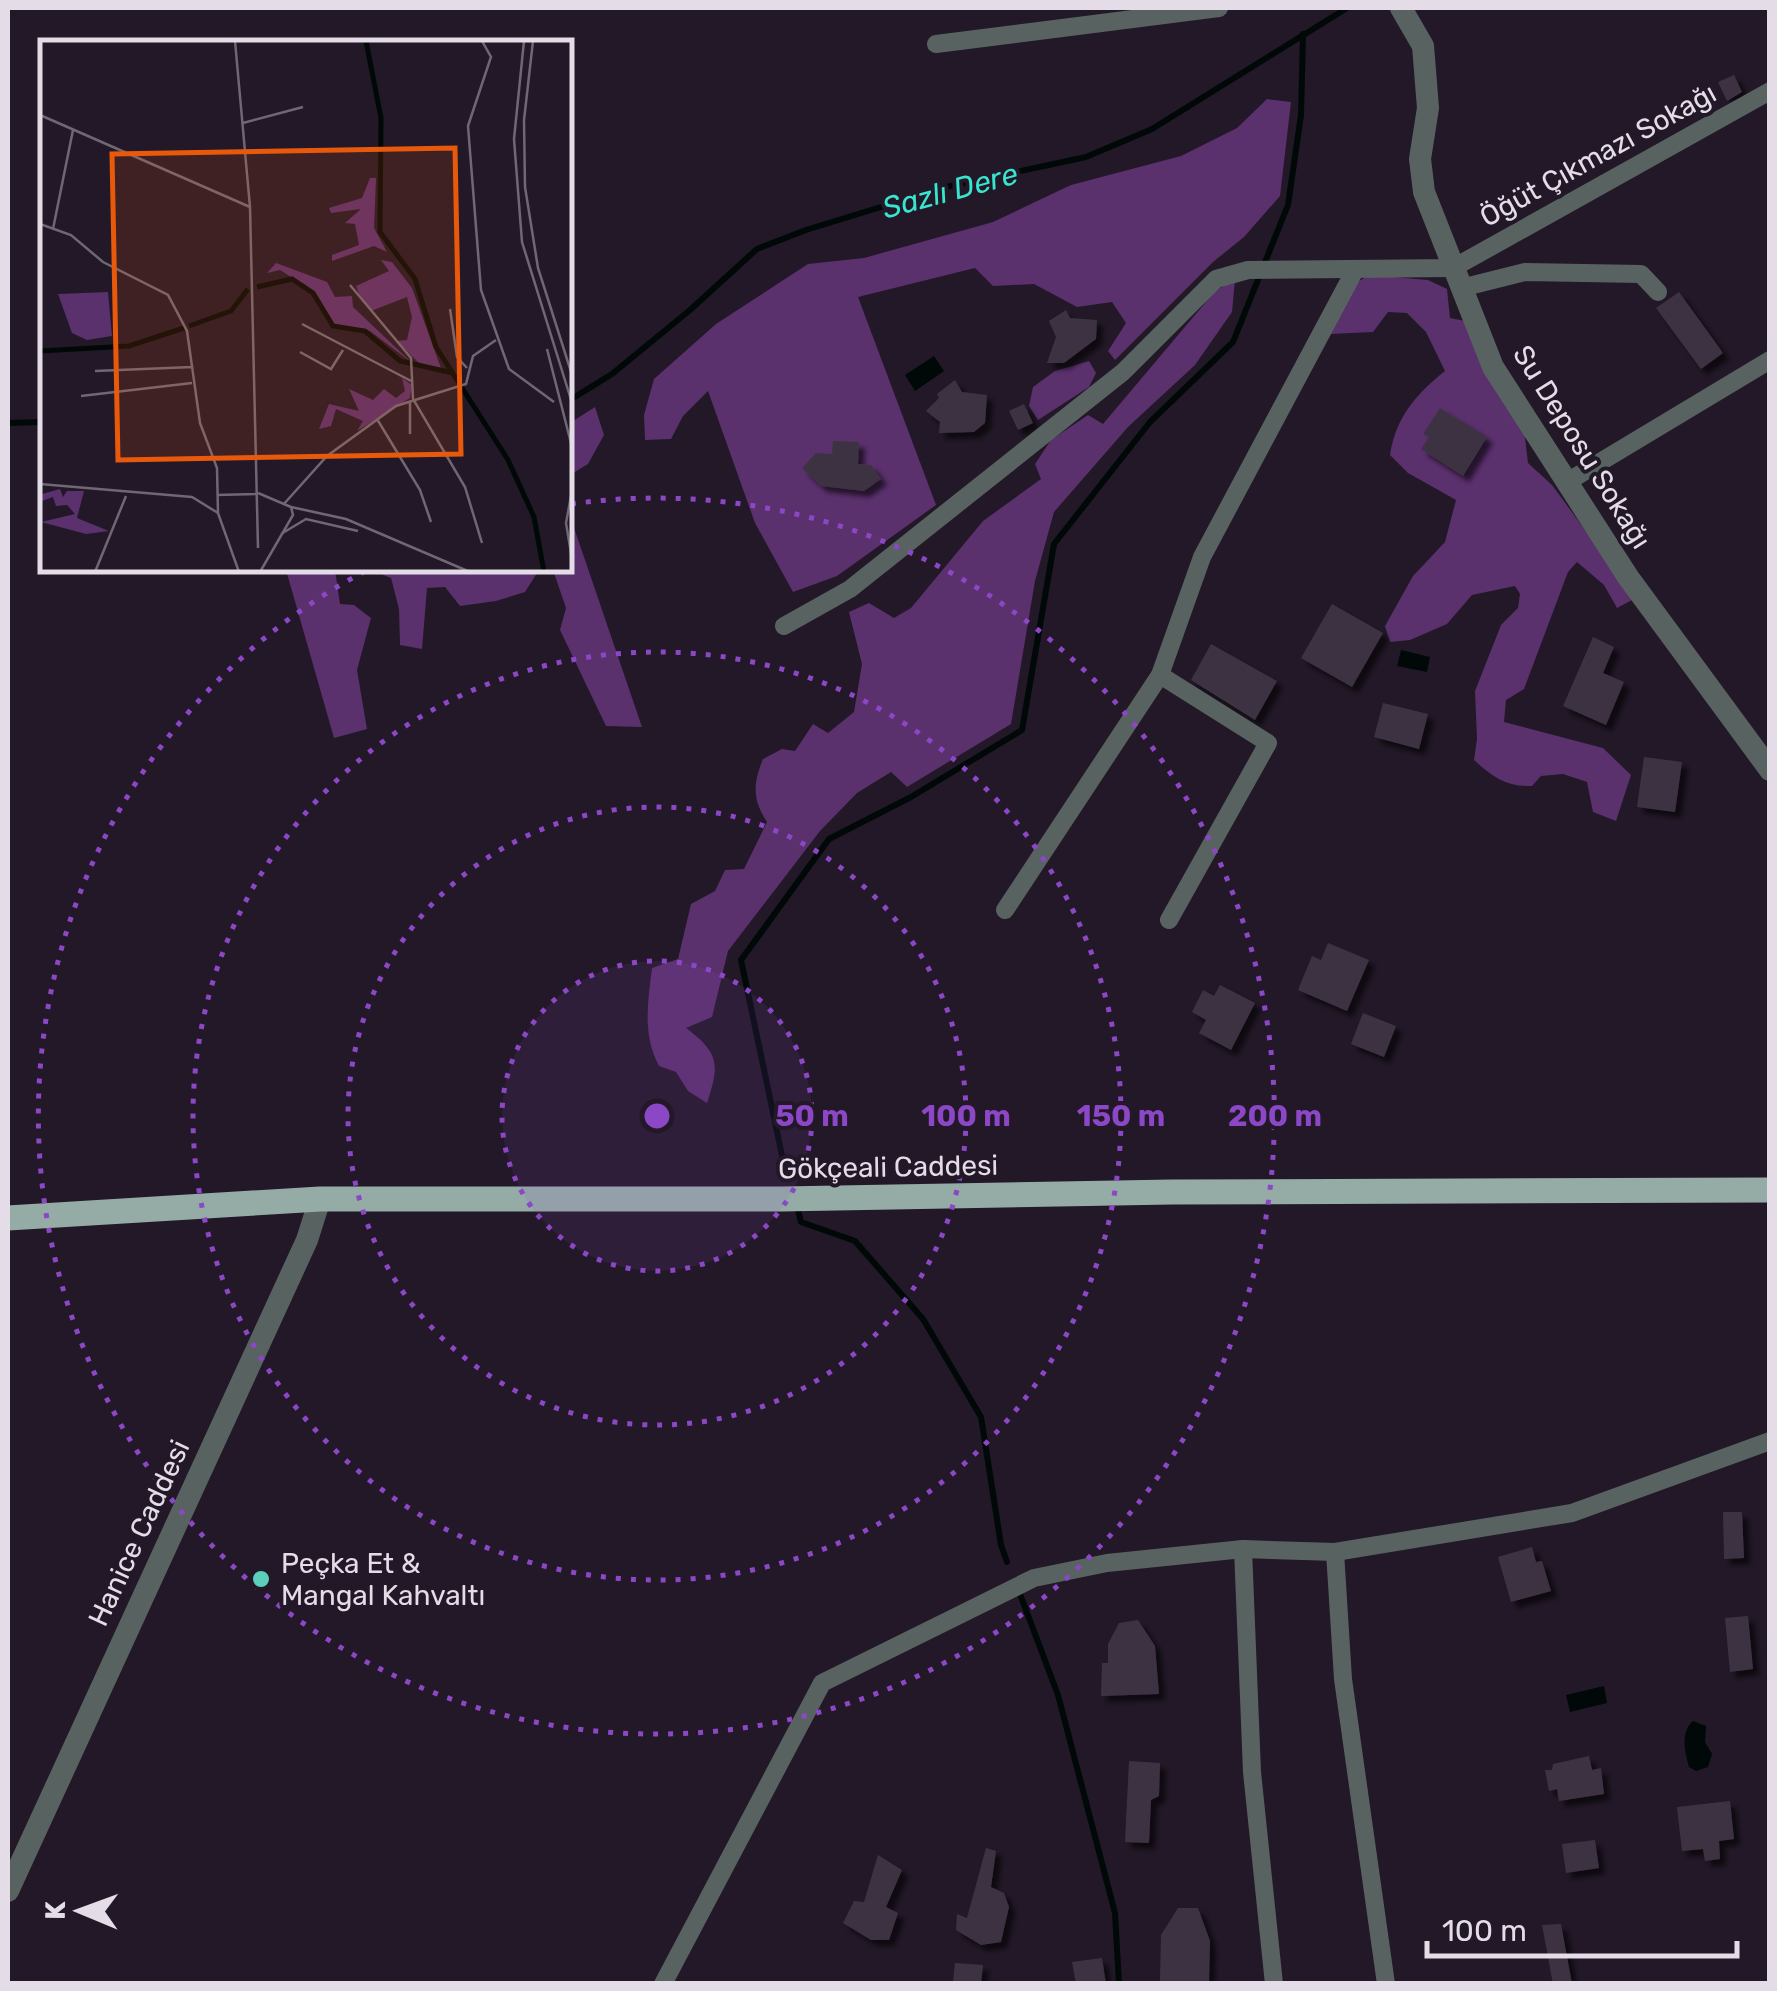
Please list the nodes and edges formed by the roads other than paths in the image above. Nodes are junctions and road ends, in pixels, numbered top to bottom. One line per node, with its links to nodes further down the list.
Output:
1 (1219, 8): 3 (street)
2 (1401, 8): 6 (street, Su Deposu Sokağı)
3 (936, 44)
4 (1770, 91): 6 (street, Öğüt Çıkmazı Sokağı)
5 (1354, 270): 6 (street); 10 (street); 11 (street)
6 (1457, 278): 7 (street); 9 (street, Su Deposu Sokağı)
7 (1658, 292)
8 (1770, 360): 9 (street)
9 (1567, 482): 12 (street, Su Deposu Sokağı)
10 (784, 626)
11 (1160, 675): 13 (street); 14 (street)
12 (1770, 770)
13 (1005, 910)
14 (1169, 920)
15 (1770, 1190): 16 (main road, Gökçeali Caddesi)
16 (320, 1199): 17 (main road, Gökçeali Caddesi); 21 (street, Hanice Caddesi)
17 (8, 1218)
18 (1770, 1440): 20 (street)
19 (1242, 1548): 20 (street); 22 (street); 23 (street)
20 (1335, 1552): 24 (street)
21 (8, 1891)
22 (663, 1984)
23 (1274, 1984)
24 (1386, 1984)

